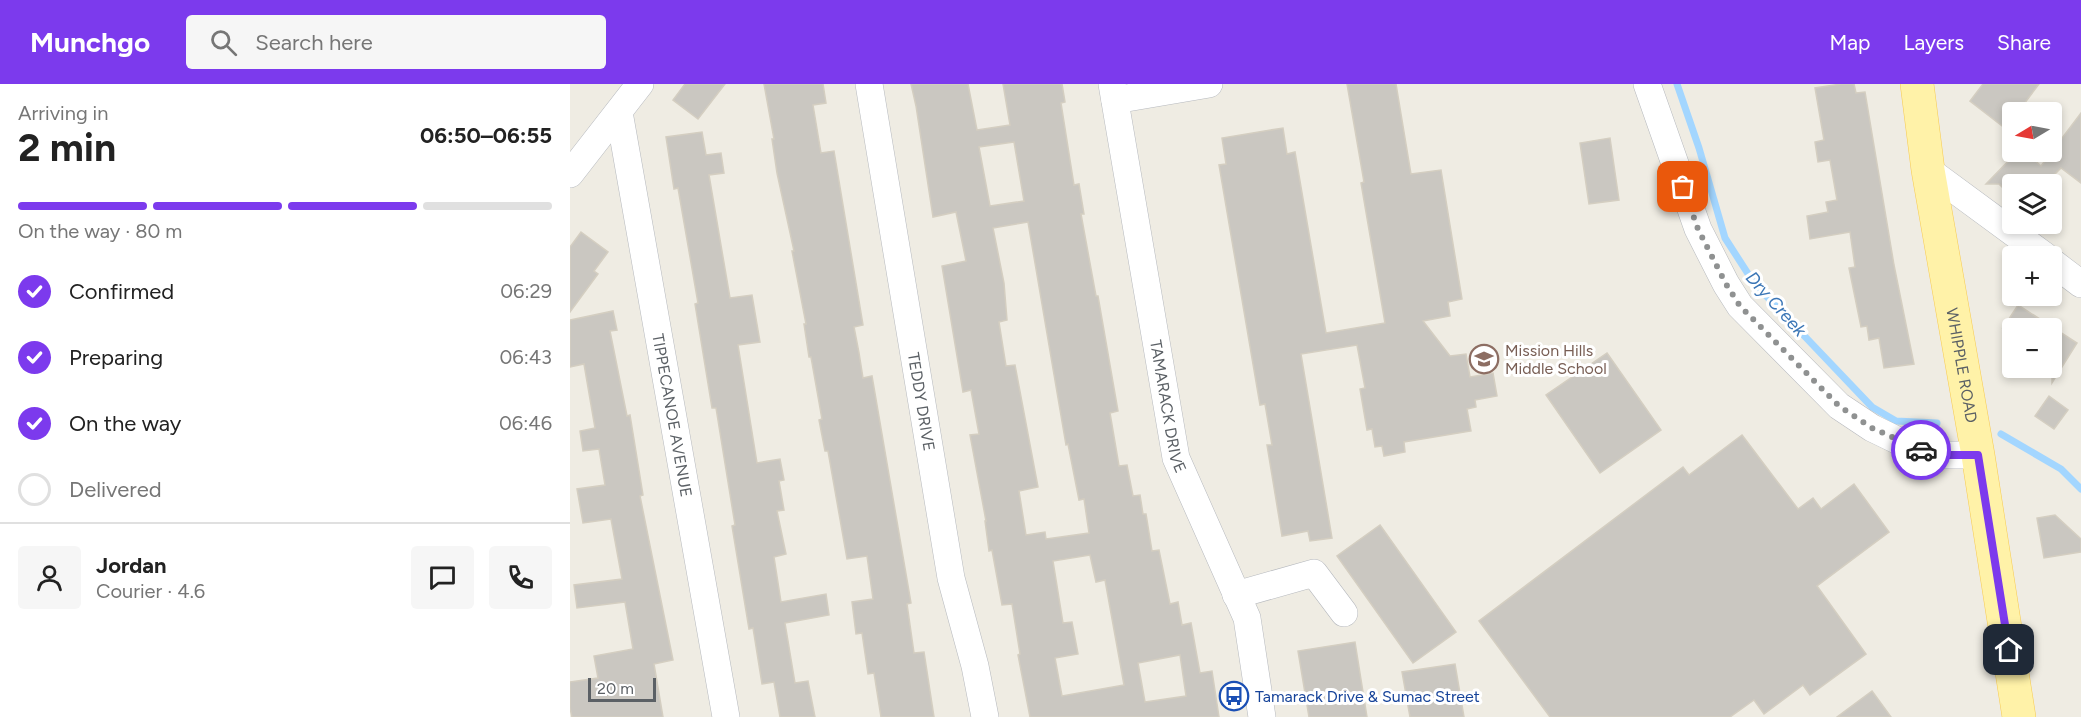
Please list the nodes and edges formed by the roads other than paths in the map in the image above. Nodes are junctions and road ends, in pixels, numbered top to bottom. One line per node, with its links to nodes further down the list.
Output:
1 (640, 84): 7 (street)
2 (869, 84): 17 (street, TEDDY DRIVE)
3 (1209, 84): 6 (street)
4 (1647, 84): 13 (street)
5 (1917, 84): 8 (main road, WHIPPLE ROAD)
6 (1114, 92): 14 (street, TAMARACK DRIVE)
7 (619, 112): 9 (street); 16 (street, TIPPECANOE AVENUE)
8 (1928, 170): 10 (street); 13 (main road, WHIPPLE ROAD)
9 (570, 174)
10 (2031, 246)
11 (2062, 270): 12 (street)
12 (2081, 284)
13 (1978, 455): 19 (main road, WHIPPLE ROAD)
14 (1236, 594): 15 (street); 18 (street, TAMARACK DRIVE)
15 (1344, 613)
16 (726, 717)
17 (985, 717)
18 (1262, 717)
19 (2019, 717)

